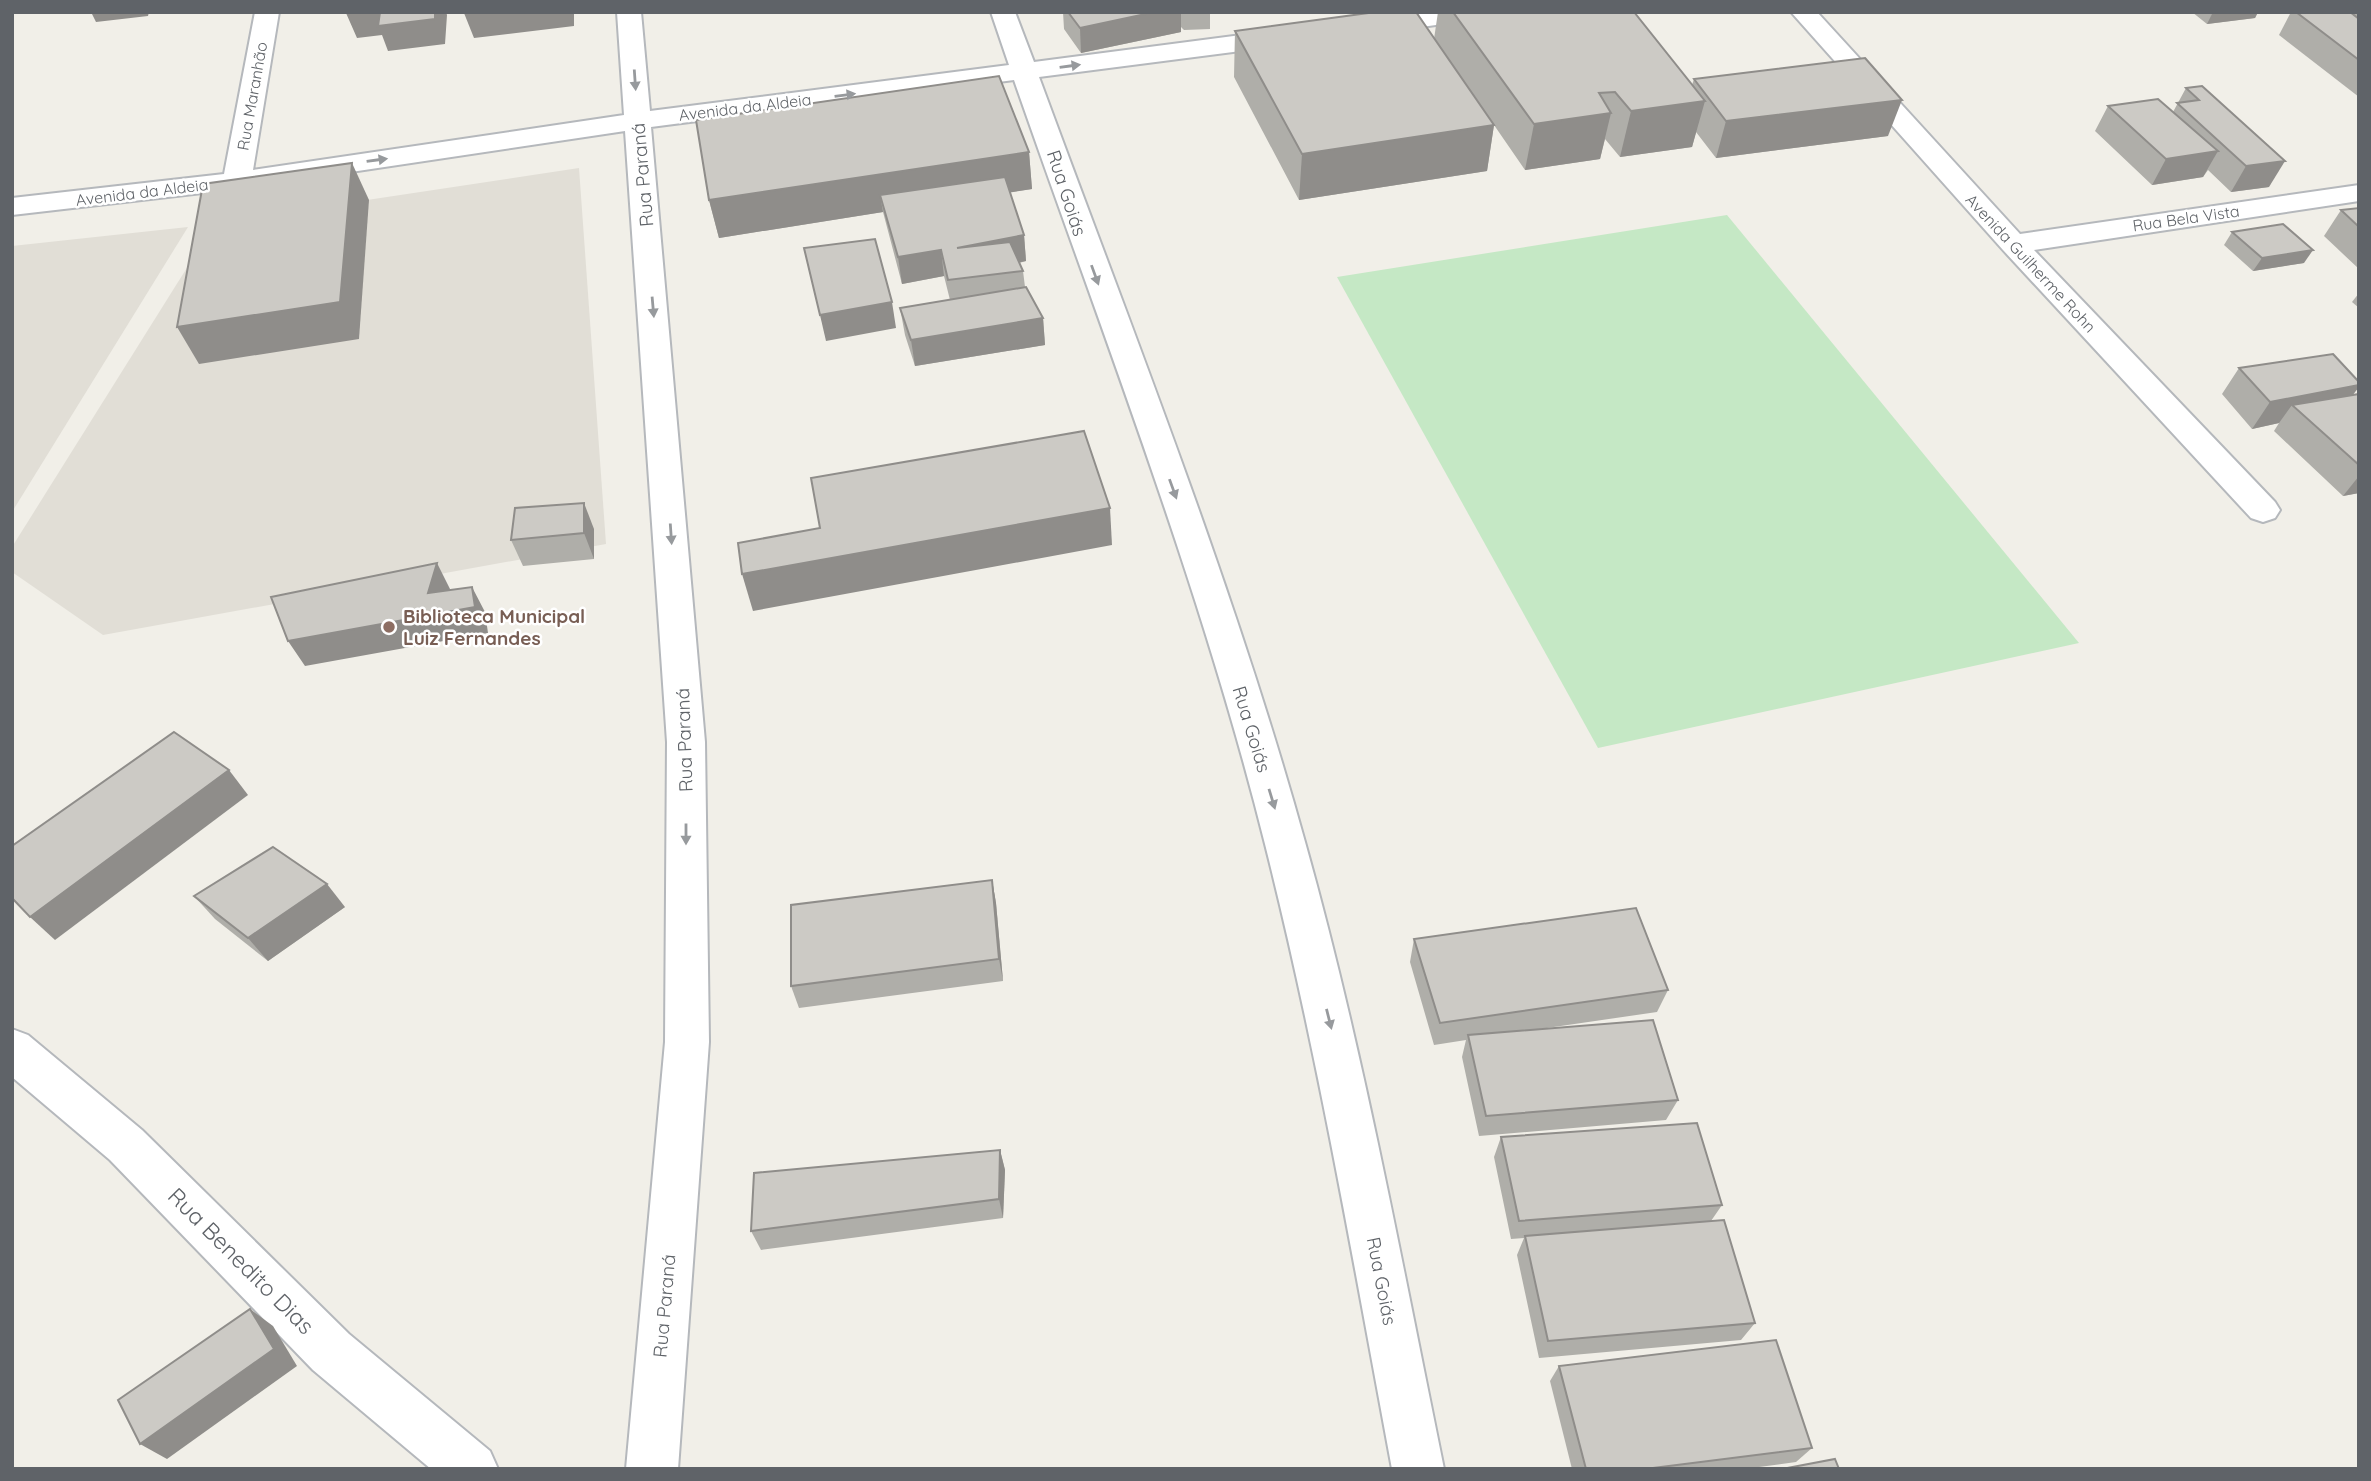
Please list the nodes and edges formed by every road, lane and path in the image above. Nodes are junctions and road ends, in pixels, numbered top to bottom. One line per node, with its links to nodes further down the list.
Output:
1 (267, 12): 10 (street, Rua Maranhão)
2 (629, 12): 9 (street, Rua Paraná, one-way to 9)
3 (1003, 12): 8 (street, Rua Goiás)
4 (1479, 12): 6 (street)
5 (1803, 12): 13 (street, Avenida Guilherme Rohn)
6 (1341, 30)
7 (1314, 34): 8 (street, Avenida da Aldeia, one-way to 7)
8 (1026, 72): 9 (street, Avenida da Aldeia, one-way to 8); 18 (street, Rua Goiás, one-way to 18)
9 (638, 121): 10 (street, Avenida da Aldeia, one-way to 9); 17 (street, Rua Paraná, one-way to 17)
10 (236, 180): 12 (street, Avenida da Aldeia)
11 (2359, 193): 13 (street, Rua Bela Vista)
12 (12, 208)
13 (2013, 244): 14 (street, Avenida Guilherme Rohn)
14 (2263, 510)
15 (12, 1049): 16 (street, Rua Benedito Dias)
16 (472, 1469)
17 (652, 1469)
18 (1418, 1469)

